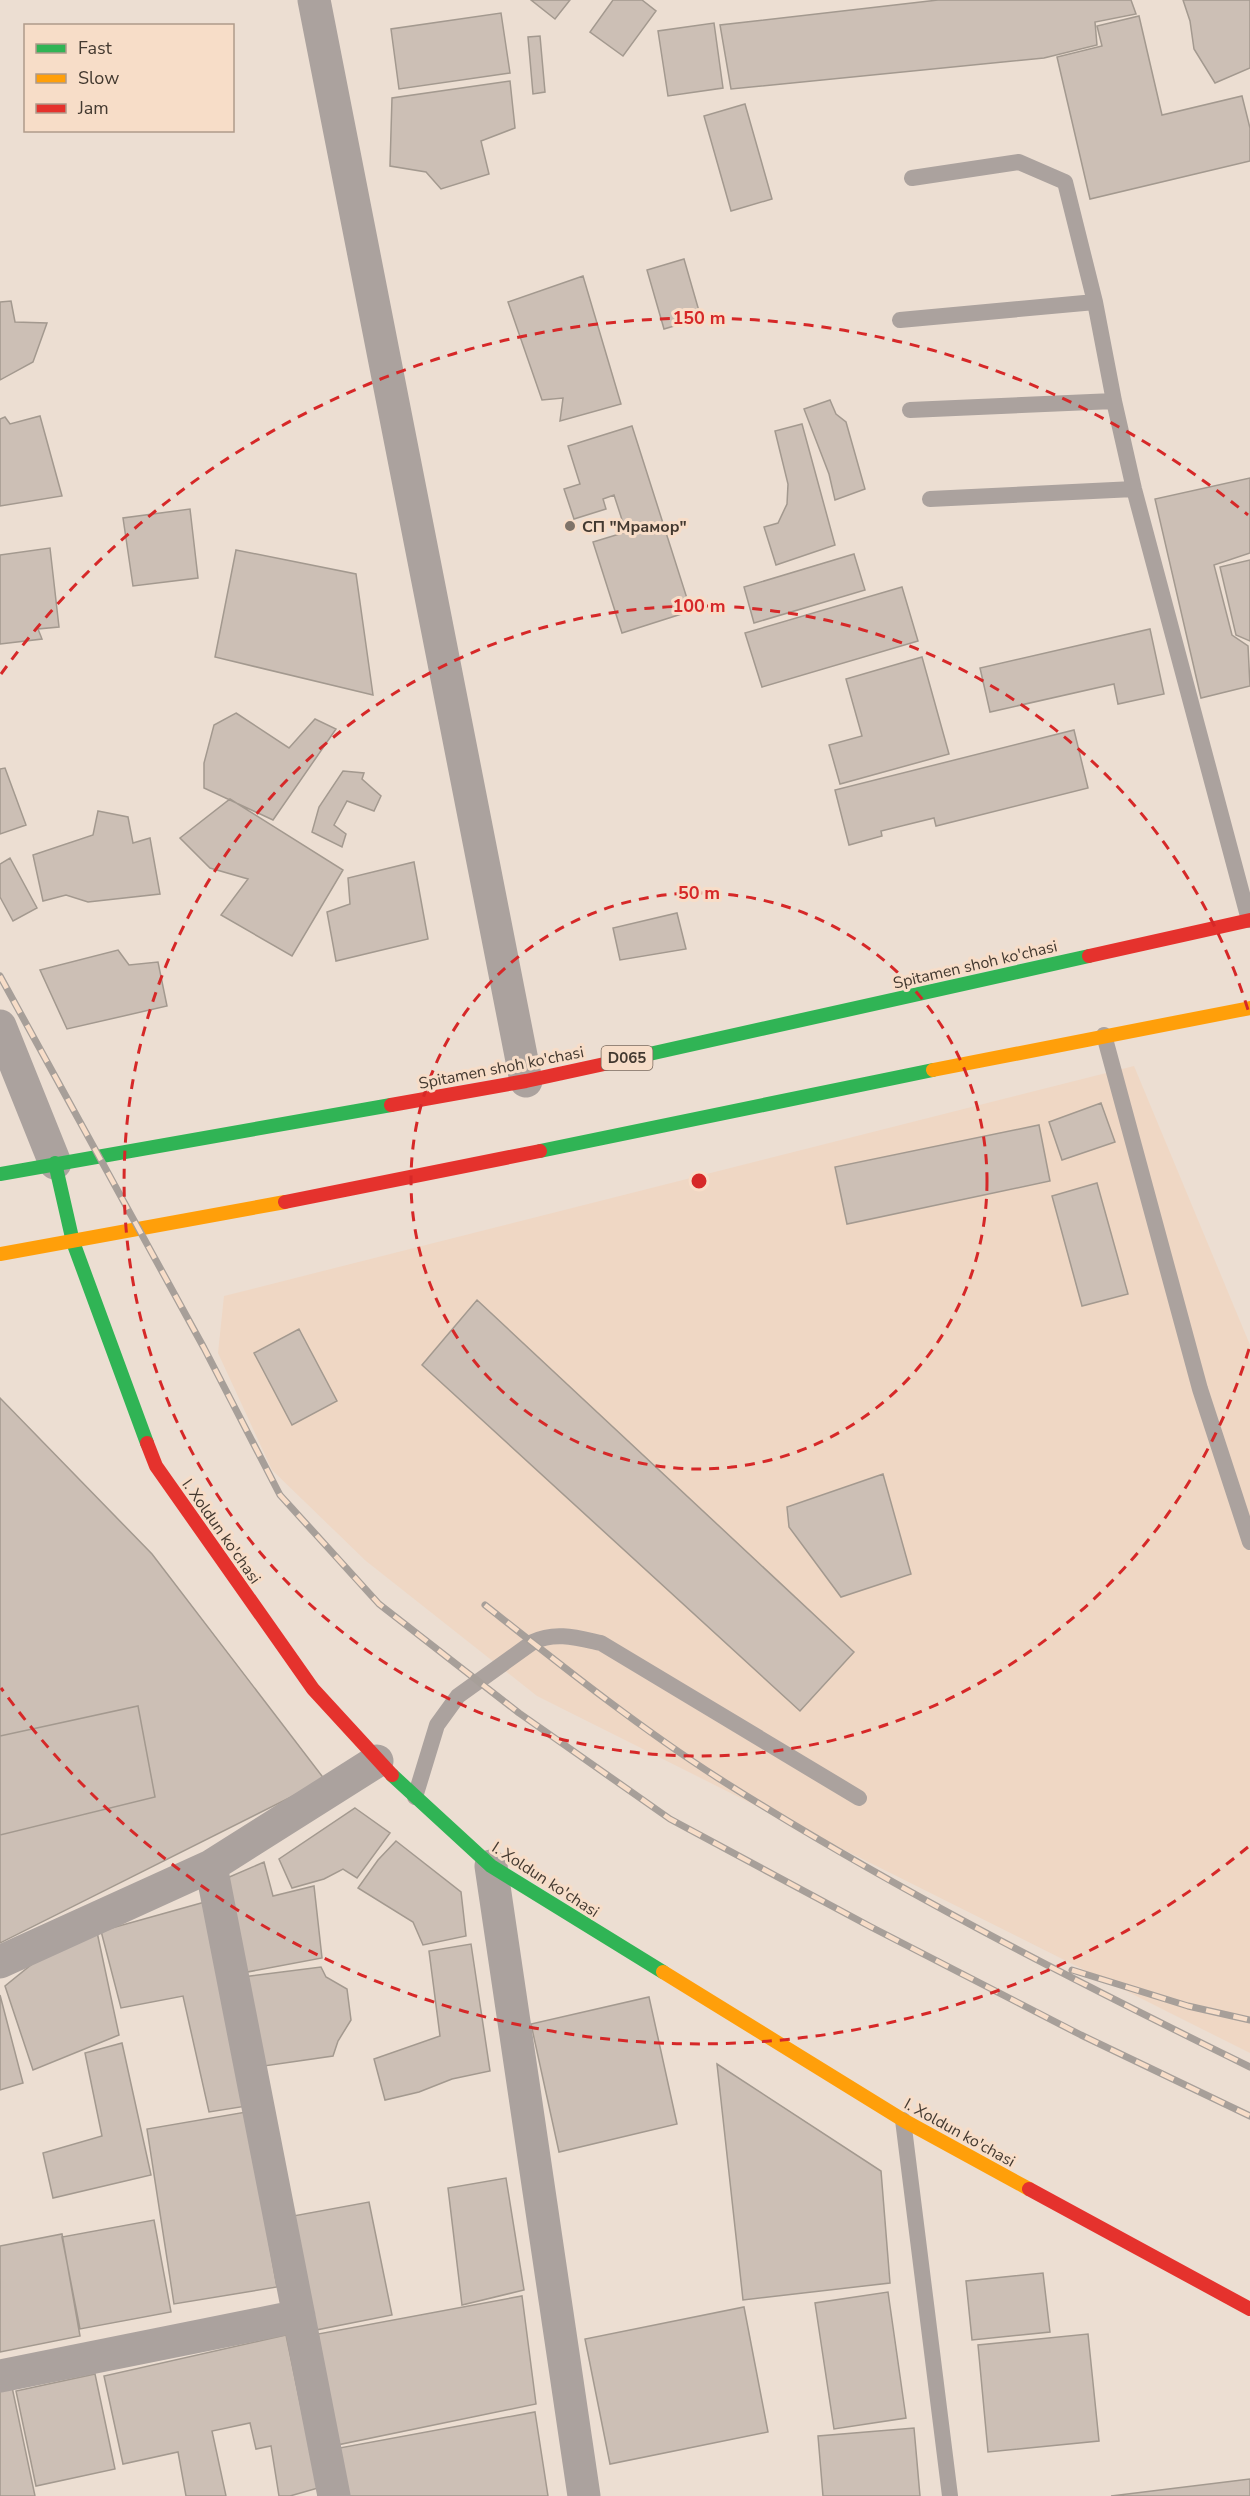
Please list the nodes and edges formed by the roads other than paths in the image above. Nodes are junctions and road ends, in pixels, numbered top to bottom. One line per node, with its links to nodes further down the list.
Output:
1 (314, 0): 13 (street)
2 (912, 178): 3 (lane)
3 (1095, 302): 4 (lane); 5 (lane)
4 (900, 320)
5 (1114, 401): 6 (lane); 7 (lane)
6 (910, 410)
7 (1134, 489): 8 (lane); 9 (lane)
8 (930, 499)
9 (1249, 920): 13 (main road, Spitamen shoh ko'chasi / D065)
10 (1250, 1008): 12 (main road)
11 (0, 1026): 14 (street)
12 (1104, 1035): 16 (main road); 18 (lane)
13 (526, 1081): 14 (main road, Spitamen shoh ko'chasi / D065)
14 (55, 1163): 15 (main road, Spitamen shoh ko'chasi / D065); 16 (main road, I. Xoldun ko'chasi)
15 (0, 1174)
16 (73, 1242): 17 (main road); 19 (main road, I. Xoldun ko'chasi)
17 (0, 1254)
18 (1250, 1542)
19 (377, 1761): 20 (main road, I. Xoldun ko'chasi); 22 (street)
20 (415, 1797): 21 (lane); 23 (main road, I. Xoldun ko'chasi)
21 (859, 1798)
22 (211, 1866): 24 (street); 27 (street)
23 (490, 1866): 25 (main road, I. Xoldun ko'chasi); 30 (street)
24 (0, 1962)
25 (903, 2120): 26 (main road, I. Xoldun ko'chasi); 31 (lane)
26 (1250, 2309)
27 (298, 2316): 28 (street); 29 (street)
28 (0, 2376)
29 (334, 2496)
30 (584, 2496)
31 (950, 2496)

